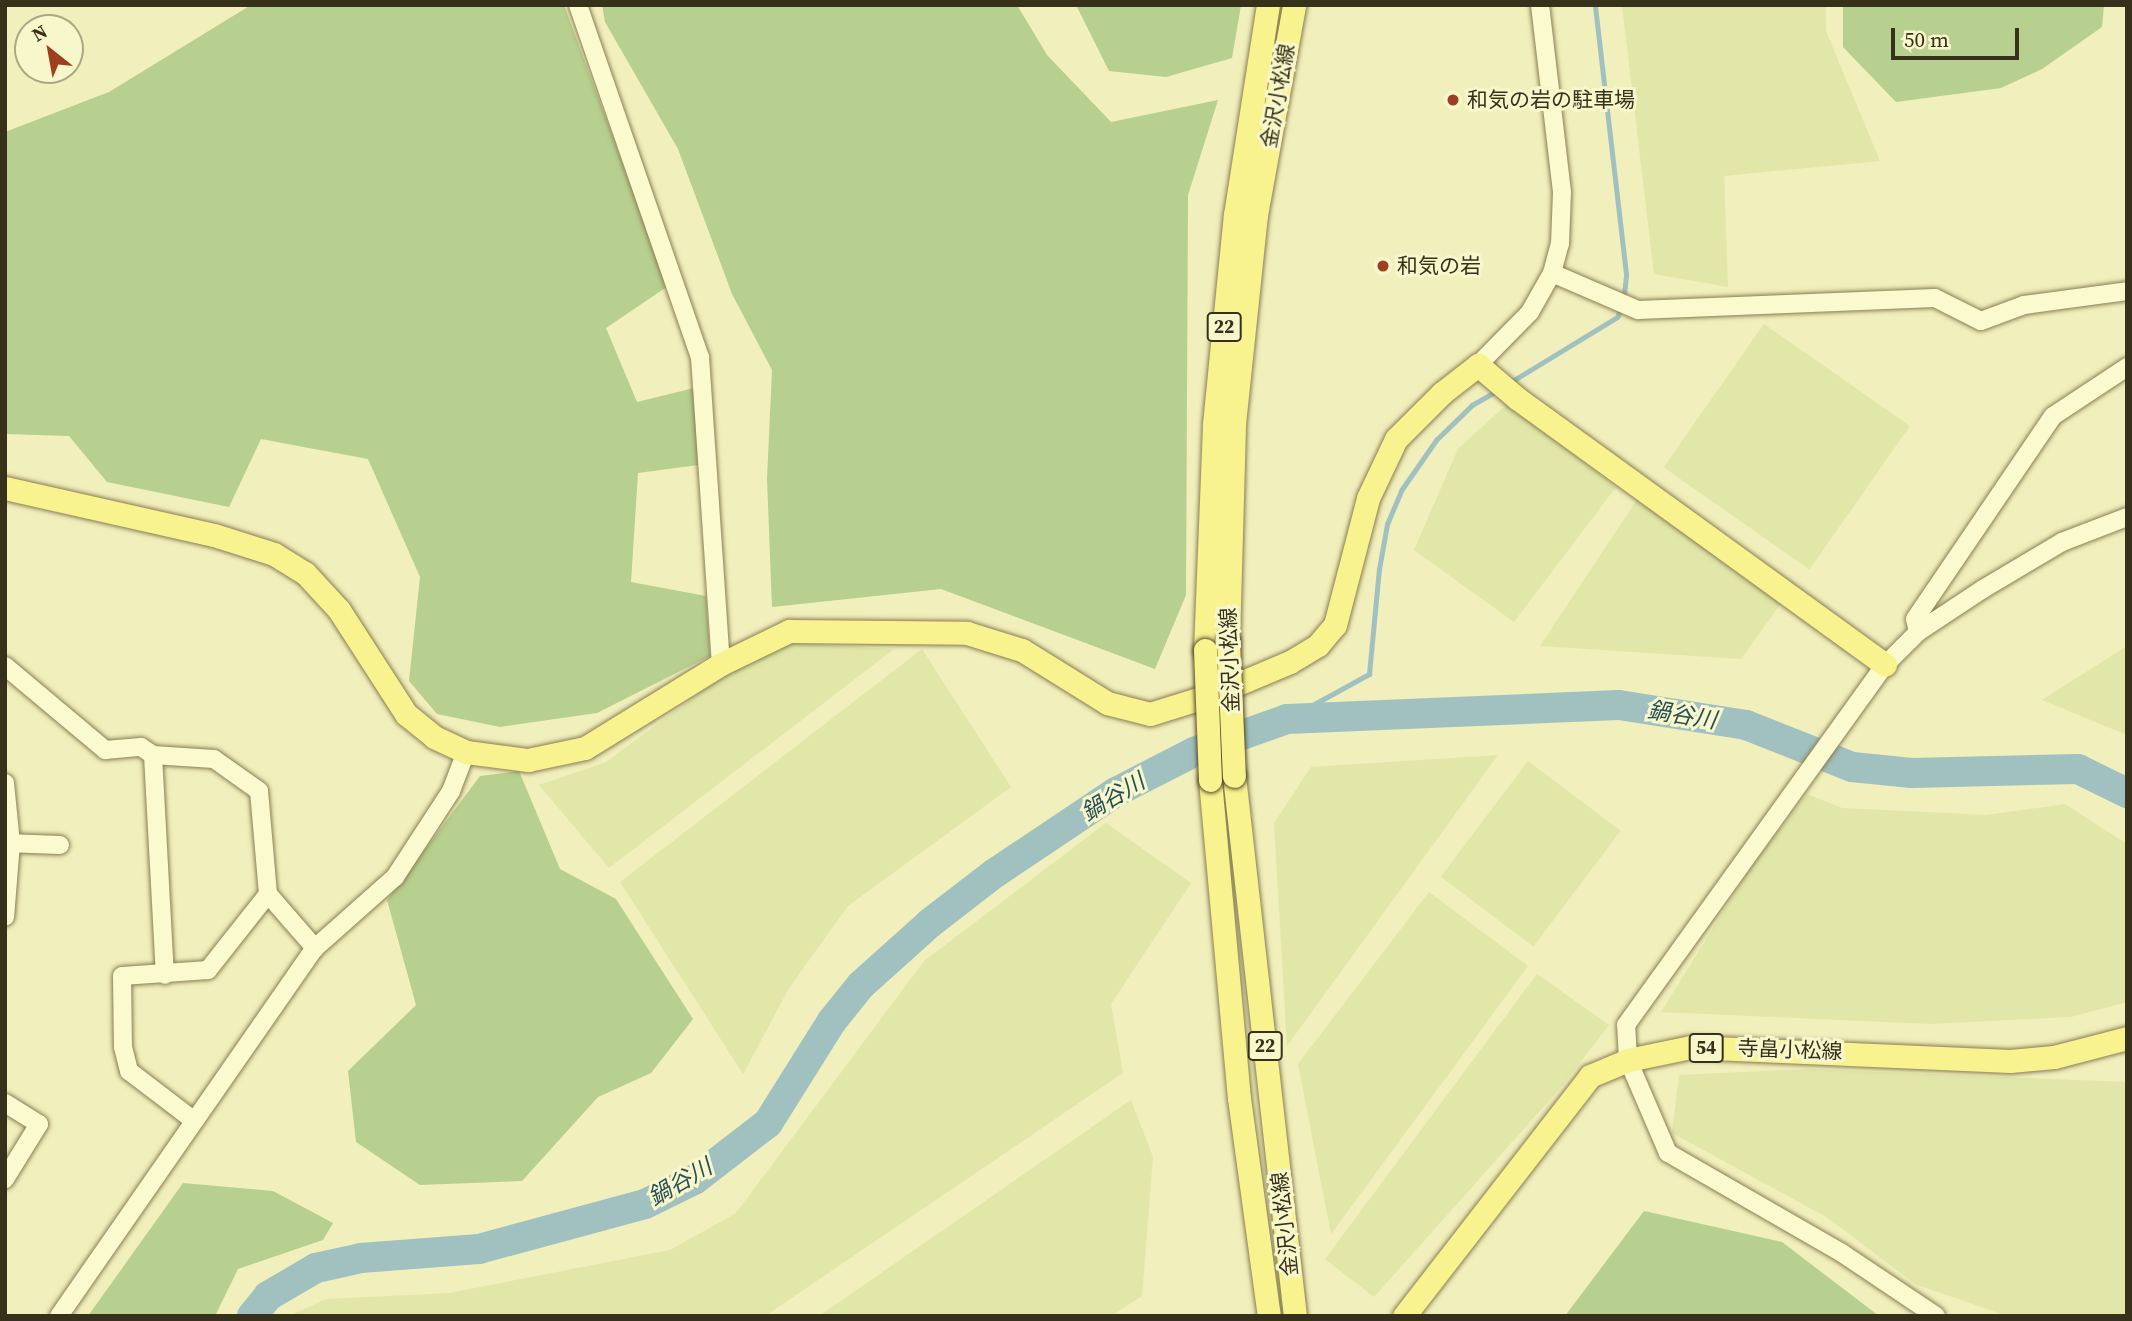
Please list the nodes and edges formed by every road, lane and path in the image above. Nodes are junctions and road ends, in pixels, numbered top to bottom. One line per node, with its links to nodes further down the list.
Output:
1 (578, 5): 12 (street)
2 (1268, 5): 30 (main road, 金沢小松線 / 22, bridge)
3 (1294, 5): 31 (main road, 金沢小松線 / 22, bridge)
4 (1540, 5): 5 (street)
5 (1552, 273): 6 (street); 8 (street)
6 (2127, 291)
7 (2127, 367): 11 (street)
8 (1483, 370): 12 (main road); 13 (main road)
9 (5, 488): 15 (main road)
10 (2127, 517): 11 (street)
11 (1918, 632): 13 (street)
12 (721, 664): 15 (main road)
13 (1885, 665): 25 (street)
14 (5, 666): 16 (street)
15 (466, 752): 22 (street)
16 (153, 755): 20 (street); 23 (street)
17 (5, 783): 18 (street)
18 (8, 843): 19 (street); 21 (street)
19 (60, 845)
20 (268, 894): 22 (street); 23 (street)
21 (5, 917)
22 (315, 948): 27 (street)
23 (165, 975): 27 (street)
24 (2127, 1038): 25 (main road, 寺畠小松線 / 54)
25 (1628, 1060): 32 (main road, 寺畠小松線 / 54); 33 (street)
26 (5, 1103): 28 (street)
27 (193, 1120): 29 (street)
28 (5, 1179)
29 (59, 1316)
30 (1269, 1316)
31 (1295, 1316)
32 (1404, 1316)
33 (1936, 1316)

